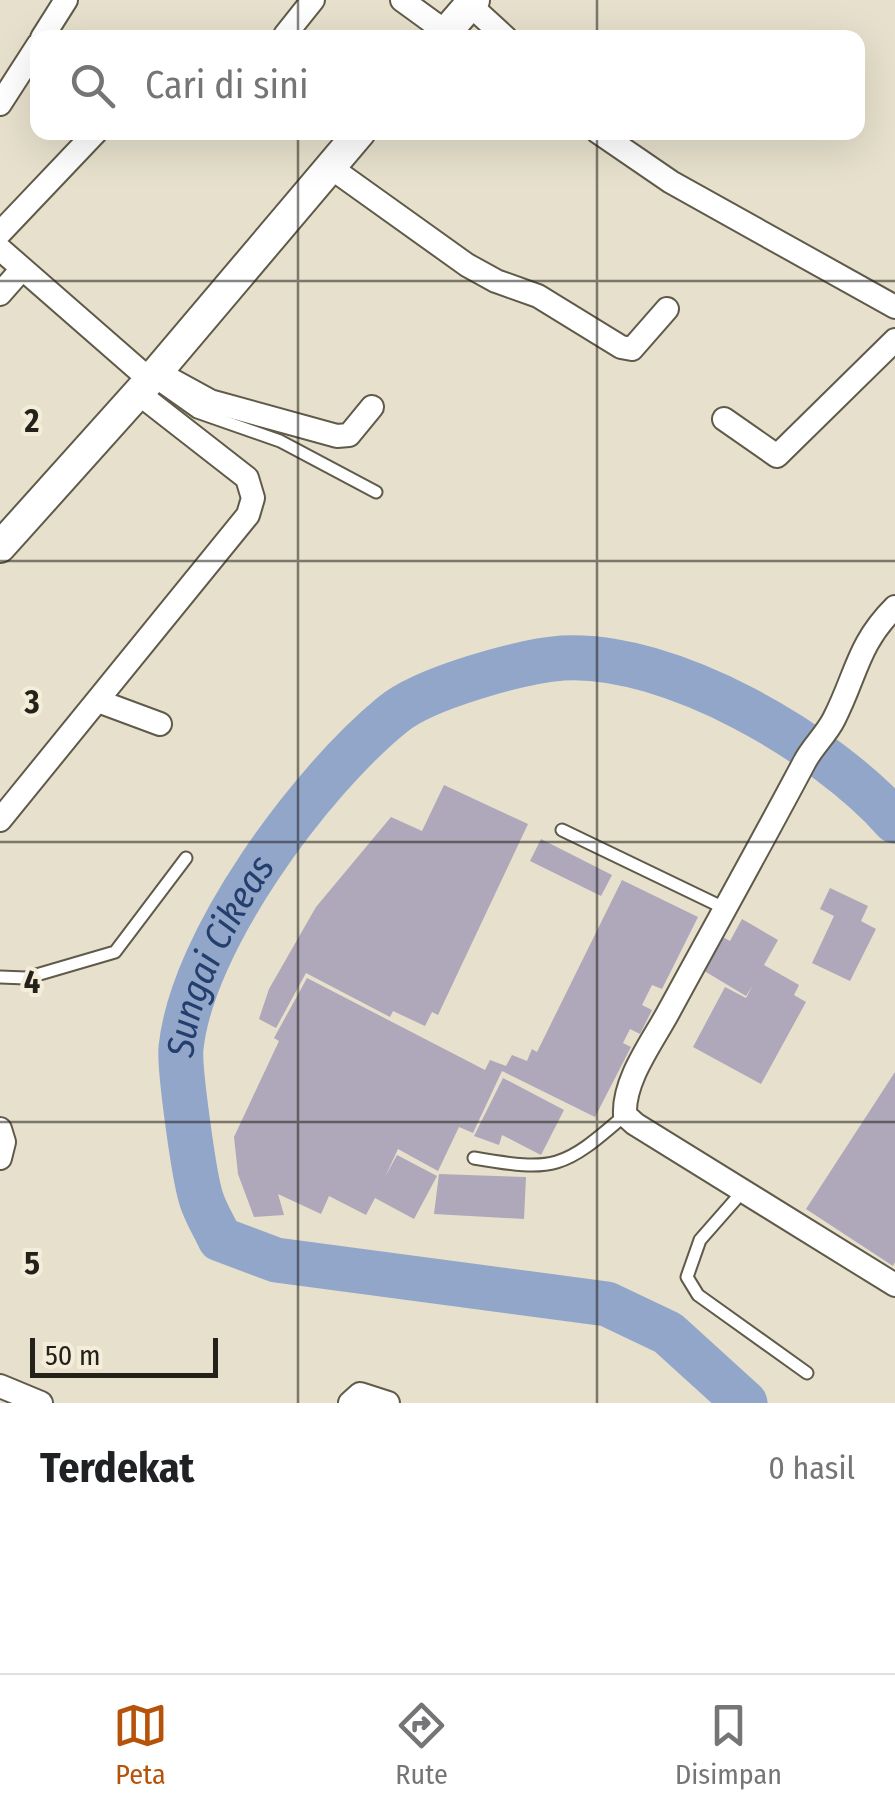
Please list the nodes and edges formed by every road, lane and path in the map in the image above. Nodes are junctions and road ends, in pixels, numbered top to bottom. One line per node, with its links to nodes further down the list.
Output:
1 (66, 0): 5 (street)
2 (313, 0): 6 (street)
3 (402, 0): 7 (street)
4 (472, 2): 8 (street); 9 (street)
5 (47, 30)
6 (289, 30)
7 (438, 30)
8 (448, 30)
9 (498, 30)
10 (30, 57): 11 (street)
11 (0, 104)
12 (88, 140): 16 (street)
13 (353, 140): 15 (street)
14 (610, 140): 20 (street)
15 (330, 167): 21 (street); 23 (street)
16 (0, 233)
17 (0, 249): 18 (street)
18 (22, 270): 19 (street); 23 (street)
19 (0, 294)
20 (895, 307)
21 (667, 309)
22 (895, 340): 25 (street)
23 (148, 382): 24 (street); 26 (lane); 27 (street); 29 (street)
24 (372, 407)
25 (724, 419)
26 (376, 492)
27 (0, 547)
28 (895, 607): 34 (street)
29 (98, 701): 30 (street); 31 (street)
30 (160, 724)
31 (0, 820)
32 (562, 830): 34 (lane)
33 (186, 858): 35 (lane)
34 (724, 908): 36 (street)
35 (0, 977)
36 (625, 1114): 39 (lane); 40 (street)
37 (0, 1129): 38 (street)
38 (0, 1158)
39 (474, 1158)
40 (744, 1190): 41 (street); 42 (lane)
41 (895, 1285)
42 (807, 1373)
43 (0, 1386): 44 (street)
44 (40, 1403)
45 (350, 1403): 46 (street)
46 (388, 1403)

